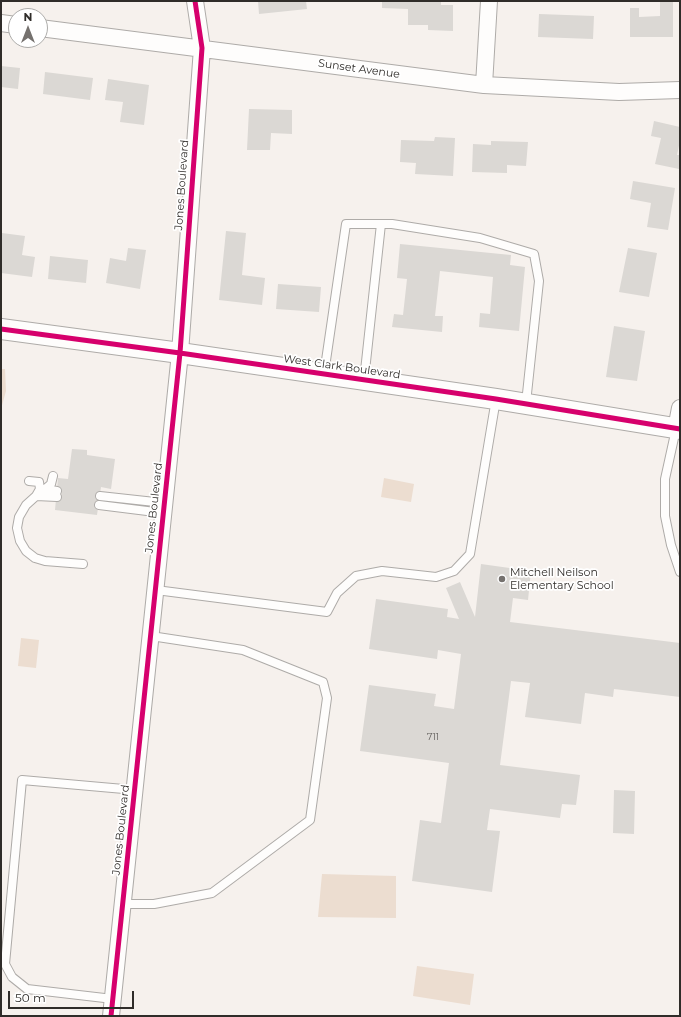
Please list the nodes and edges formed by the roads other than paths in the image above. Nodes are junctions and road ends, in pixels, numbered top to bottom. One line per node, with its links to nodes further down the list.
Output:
1 (195, 1): 4 (street, Jones Boulevard)
2 (489, 1): 5 (street)
3 (48, 29): 4 (street, Sunset Avenue)
4 (202, 48): 5 (street, Sunset Avenue); 9 (street, Jones Boulevard)
5 (484, 85): 6 (street, Sunset Avenue)
6 (680, 90)
7 (380, 224): 10 (lane); 11 (lane); 13 (lane)
8 (1, 329): 9 (street, West Clark Boulevard)
9 (180, 353): 10 (street, West Clark Boulevard); 22 (street, Jones Boulevard)
10 (324, 374): 11 (street, West Clark Boulevard)
11 (364, 380): 12 (street, West Clark Boulevard)
12 (496, 399): 13 (street, West Clark Boulevard); 25 (lane)
13 (526, 404): 15 (street, West Clark Boulevard)
14 (680, 408): 15 (street)
15 (678, 429): 24 (lane)
16 (52, 476): 18 (lane)
17 (29, 481): 19 (lane)
18 (45, 489): 19 (lane); 19 (lane)
19 (36, 496): 23 (lane)
20 (100, 496): 22 (lane)
21 (99, 505): 22 (lane)
22 (164, 508): 25 (street, Jones Boulevard)
23 (83, 564)
24 (680, 572)
25 (156, 590): 26 (street, Jones Boulevard)
26 (151, 636): 27 (street, Jones Boulevard); 28 (lane)
27 (135, 790): 28 (street, Jones Boulevard); 29 (lane)
28 (123, 904): 29 (street, Jones Boulevard)
29 (113, 999): 30 (street, Jones Boulevard)
30 (111, 1016)

